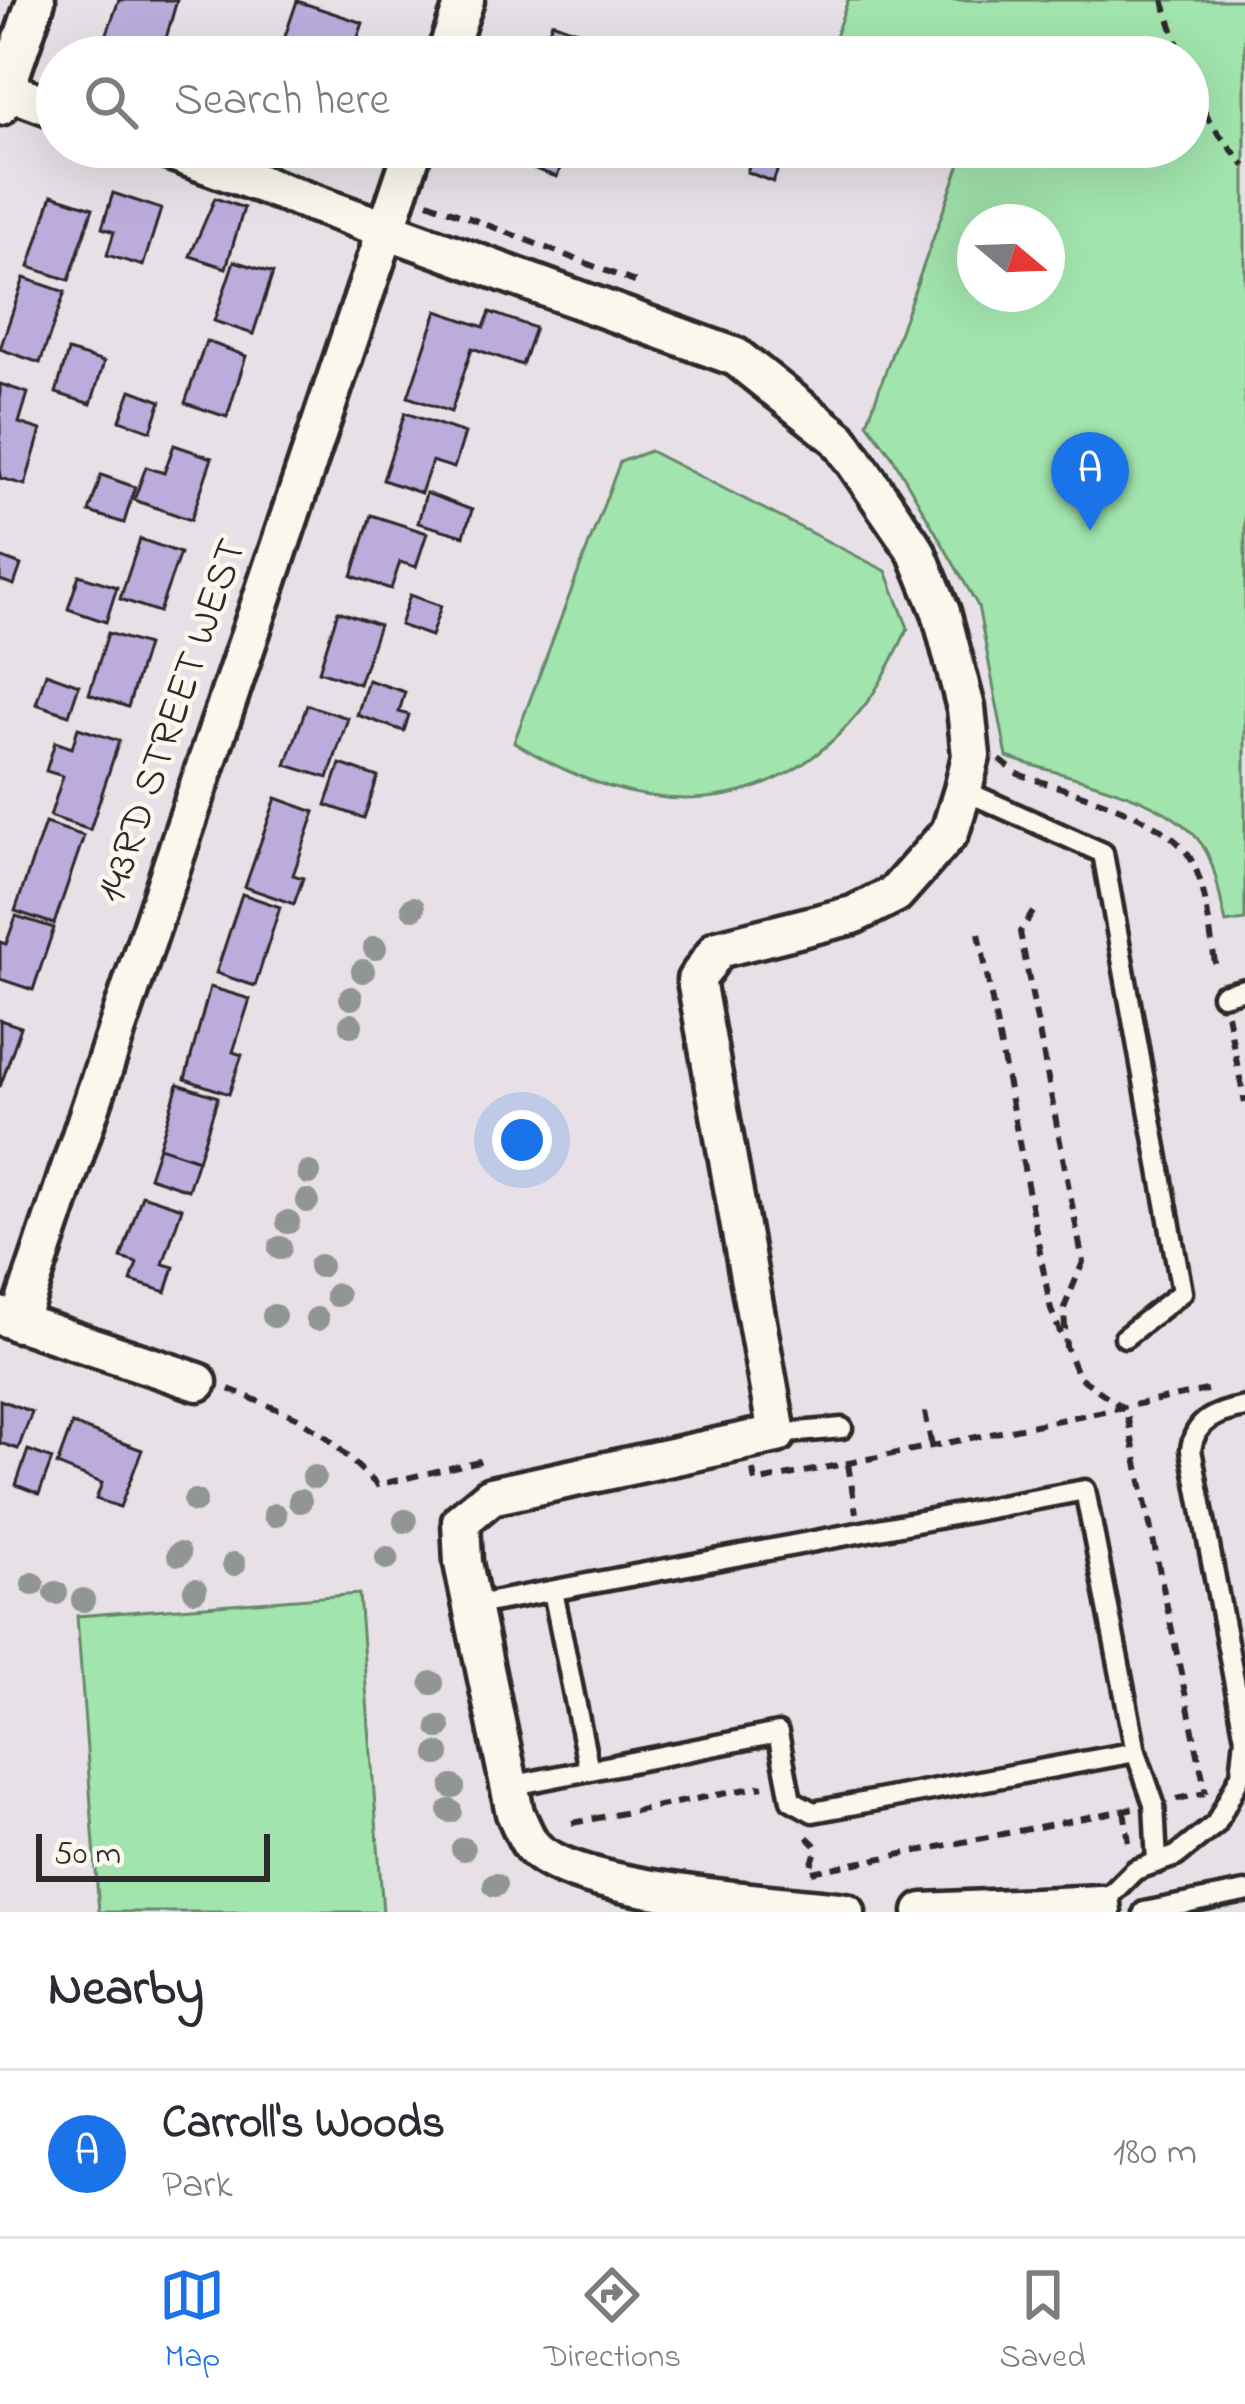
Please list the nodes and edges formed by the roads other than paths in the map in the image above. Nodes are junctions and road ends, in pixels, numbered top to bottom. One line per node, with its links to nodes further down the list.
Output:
1 (36, 0): 4 (street)
2 (465, 0): 3 (street)
3 (452, 36)
4 (2, 95): 5 (street)
5 (36, 104)
6 (216, 168): 8 (street)
7 (407, 168): 8 (street, 143RD STREET WEST)
8 (386, 230): 9 (street); 12 (street, 143RD STREET WEST)
9 (963, 790): 13 (lane); 17 (street)
10 (1245, 989): 11 (lane)
11 (1222, 994)
12 (9, 1320): 14 (street)
13 (1125, 1337)
14 (198, 1382)
15 (1245, 1407): 23 (lane)
16 (842, 1427): 17 (lane)
17 (777, 1434): 19 (street)
18 (553, 1591): 19 (lane); 20 (lane); 21 (lane)
19 (472, 1606): 22 (street)
20 (1136, 1752): 21 (lane); 23 (lane)
21 (589, 1770): 22 (lane)
22 (509, 1786): 26 (street)
23 (1157, 1863): 25 (lane)
24 (1245, 1892): 28 (lane)
25 (1101, 1908): 27 (street)
26 (846, 1912)
27 (923, 1912)
28 (1144, 1912)

